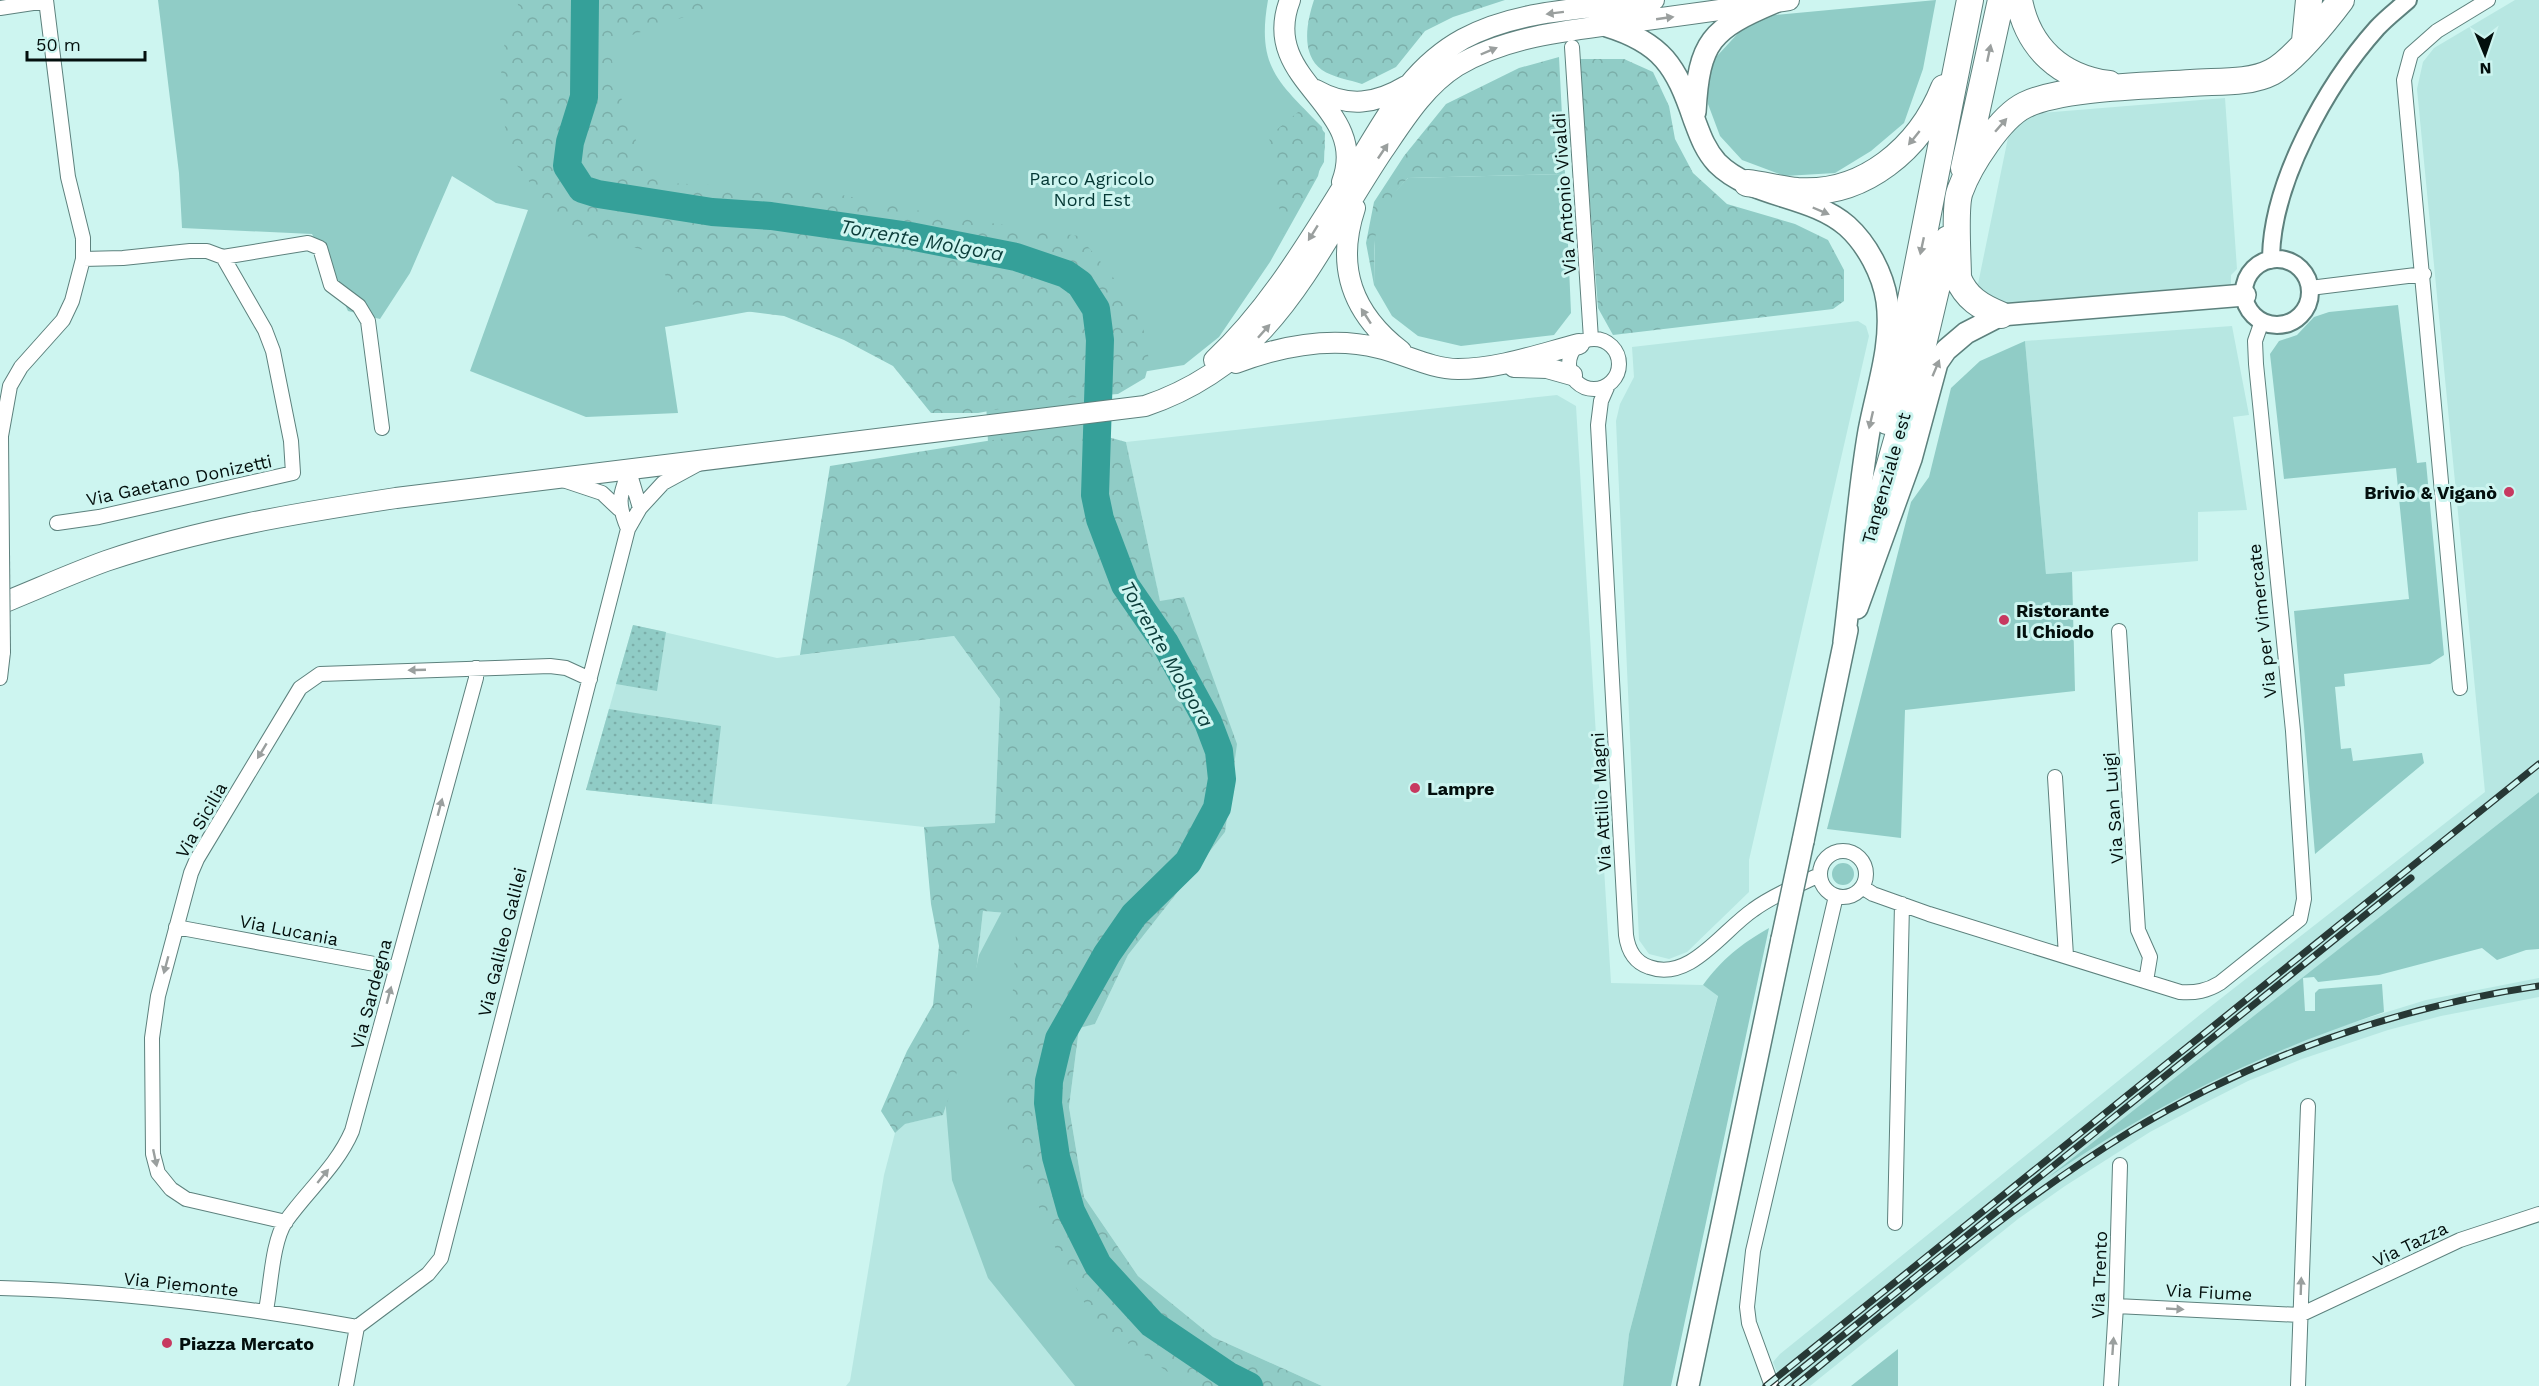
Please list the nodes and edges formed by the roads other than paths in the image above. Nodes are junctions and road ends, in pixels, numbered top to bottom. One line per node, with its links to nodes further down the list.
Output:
1 (46, 0): 12 (street); 26 (street)
2 (1290, 0): 18 (main road)
3 (1654, 0): 17 (main road, one-way to 17)
4 (1970, 0): 16 (highway, Tangenziale est)
5 (2001, 0): 23 (highway, Tangenziale est, one-way to 5)
6 (2019, 0): 19 (highway)
7 (2309, 0): 14 (highway)
8 (2341, 0): 14 (highway)
9 (2408, 0): 27 (street)
10 (2488, 0): 28 (street)
11 (1782, 1): 13 (main road, one-way to 11); 20 (main road)
12 (0, 8)
13 (1607, 26): 17 (main road, one-way to 13); 20 (main road)
14 (2305, 41): 19 (highway)
15 (1572, 47): 33 (street, Via Antonio Vivaldi)
16 (1960, 49): 22 (highway, one-way to 22); 50 (highway, Tangenziale est, one-way to 50)
17 (1422, 80): 18 (main road); 21 (main road, one-way to 17); 24 (main road)
18 (1311, 87): 24 (main road)
19 (2130, 87): 23 (highway, one-way to 19)
20 (1694, 118): 22 (main road)
21 (1366, 177): 34 (main road, one-way to 21); 36 (main road, one-way to 21)
22 (1747, 183): 53 (main road, one-way to 53)
23 (1959, 192): 31 (highway); 50 (highway, Tangenziale est)
24 (1337, 195): 39 (main road, one-way to 39)
25 (224, 257): 26 (street); 41 (street); 48 (street, Via Gaetano Donizetti)
26 (84, 259): 44 (street)
27 (2271, 260): 29 (street); 30 (street)
28 (2424, 274): 29 (street); 57 (street)
29 (2310, 288): 32 (street)
30 (2245, 295): 31 (main road); 32 (street)
31 (2001, 315): 53 (main road, one-way to 31)
32 (2262, 321): 66 (street, Via per Vimercate)
33 (1585, 341): 35 (main road); 37 (street); 38 (street)
34 (1408, 356): 35 (main road); 36 (main road)
35 (1490, 366): 37 (main road)
36 (1225, 367): 39 (main road)
37 (1577, 380): 38 (street); 40 (street, Via Attilio Magni)
38 (1608, 385): 40 (street, Via Attilio Magni)
39 (1145, 406): 42 (main road)
40 (1598, 424): 59 (street, Via Attilio Magni)
41 (382, 428)
42 (701, 462): 43 (main road); 46 (street, Via Galileo Galilei)
43 (629, 471): 45 (main road); 46 (street); 47 (street)
44 (0, 479): 55 (street, bridge)
45 (558, 479): 47 (street); 51 (main road)
46 (640, 508): 49 (street, Via Galileo Galilei)
47 (620, 509): 49 (street)
48 (57, 523)
49 (628, 529): 56 (street, Via Galileo Galilei)
50 (1864, 552): 53 (main road)
51 (0, 604)
52 (2120, 631): 66 (street, Via San Luigi)
53 (1844, 642): 78 (main road, bridge)
54 (476, 668): 56 (street, Via Sicilia); 63 (street, Via Sicilia, one-way to 63); 65 (street, Via Sardegna, one-way to 54)
55 (0, 678)
56 (590, 679): 76 (street, Via Galileo Galilei)
57 (2460, 688)
58 (2055, 777): 64 (street)
59 (1819, 875): 60 (street); 61 (street)
60 (1862, 887): 61 (street); 62 (street)
61 (1836, 896): 79 (street)
62 (1902, 904): 64 (street); 71 (street)
63 (176, 927): 65 (street, Via Lucania); 70 (street, Via Sicilia, one-way to 70)
64 (2066, 956): 66 (street)
65 (396, 968): 70 (street, Via Sardegna, one-way to 65)
66 (2146, 981)
67 (2308, 1106): 75 (street, one-way to 67)
68 (2120, 1165): 73 (street, Via Trento)
69 (2539, 1214): 75 (street, Via Tazza)
70 (286, 1222): 74 (street, Via Sardegna)
71 (1895, 1223)
72 (0, 1288): 74 (street, Via Piemonte)
73 (2116, 1306): 75 (street, Via Fiume, one-way to 75); 80 (street, Via Trento, one-way to 73)
74 (266, 1311): 76 (street, Via Piemonte)
75 (2300, 1315): 81 (street)
76 (357, 1327): 77 (street)
77 (346, 1386)
78 (1688, 1386)
79 (1772, 1386)
80 (2111, 1386)
81 (2298, 1386)

